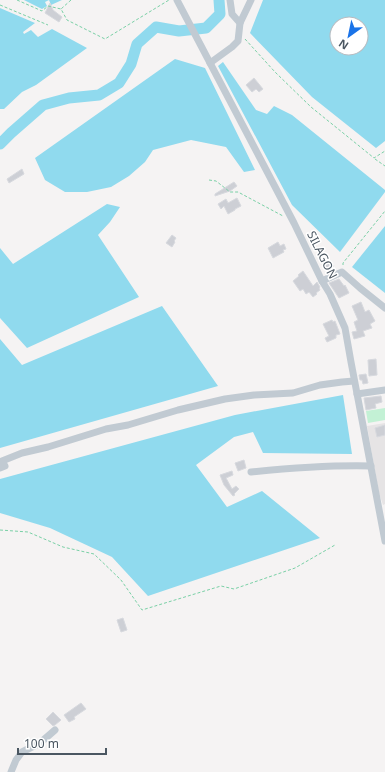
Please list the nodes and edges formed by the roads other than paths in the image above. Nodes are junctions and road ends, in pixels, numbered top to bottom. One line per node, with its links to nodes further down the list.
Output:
1 (177, 0): 5 (street, SILAGON)
2 (230, 0): 4 (street)
3 (250, 0): 4 (street)
4 (240, 23): 5 (street)
5 (210, 63): 6 (street, SILAGON)
6 (322, 281): 7 (street); 8 (street, SILAGON)
7 (385, 308)
8 (354, 381): 10 (street, SILAGON); 12 (street)
9 (385, 390): 10 (street)
10 (357, 394): 11 (street, SILAGON)
11 (371, 466): 13 (street); 14 (street, SILAGON)
12 (0, 468)
13 (251, 472)
14 (385, 541)
15 (55, 730): 16 (street)
16 (11, 772)

